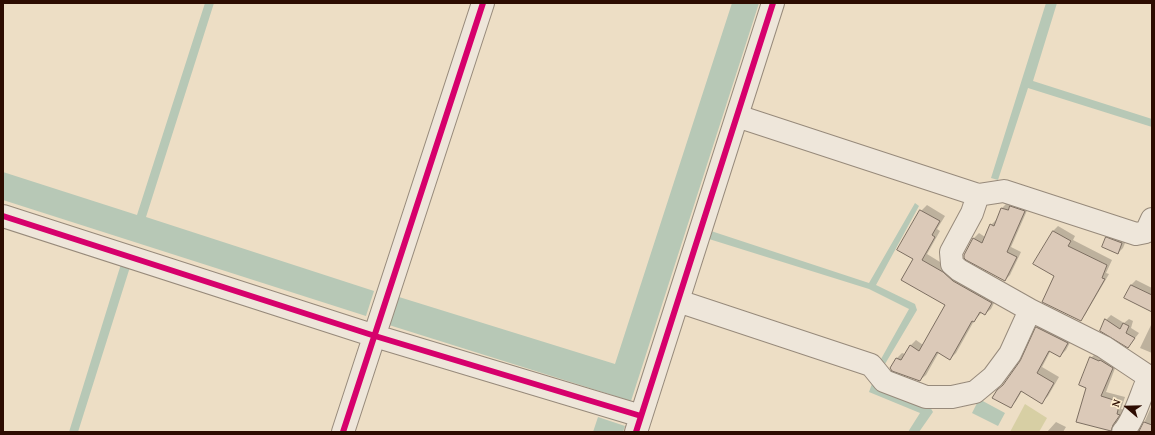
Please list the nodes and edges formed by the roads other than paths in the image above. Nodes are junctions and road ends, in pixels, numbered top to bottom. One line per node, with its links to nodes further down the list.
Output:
1 (482, 3): 9 (street)
2 (773, 3): 3 (street)
3 (737, 116): 4 (street); 7 (street)
4 (978, 195): 6 (street); 8 (street)
5 (3, 216): 9 (street)
6 (1152, 219)
7 (678, 301): 8 (street); 11 (street)
8 (1030, 310): 10 (street)
9 (375, 336): 11 (street); 12 (street)
10 (1150, 378): 13 (street)
11 (639, 424)
12 (343, 432)
13 (1123, 432)

